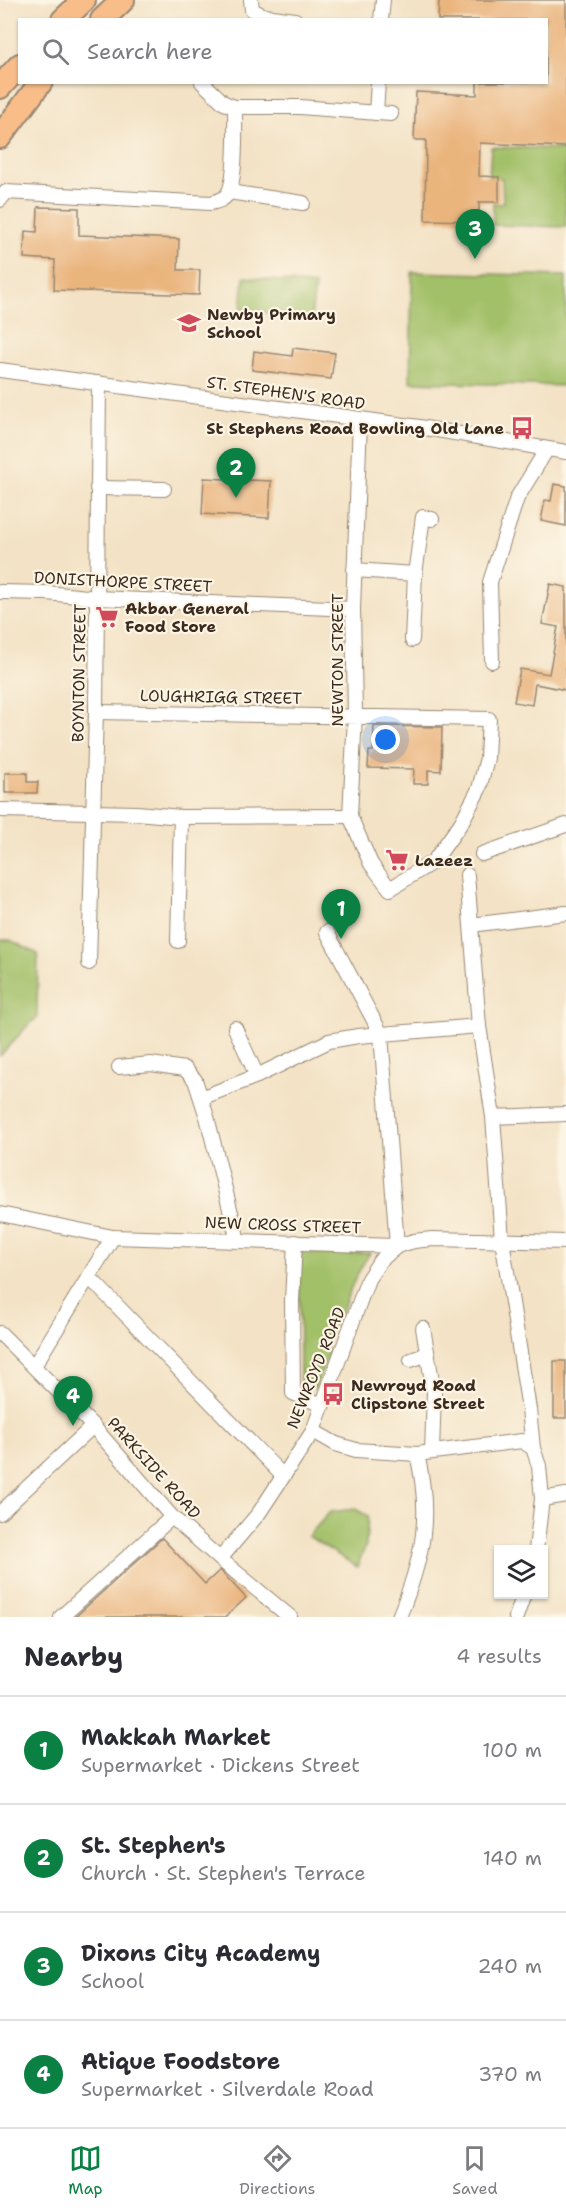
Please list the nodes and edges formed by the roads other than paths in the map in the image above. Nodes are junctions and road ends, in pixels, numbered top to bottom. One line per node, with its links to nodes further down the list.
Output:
1 (84, 0): 5 (main road)
2 (123, 0): 6 (main road)
3 (251, 0): 7 (street)
4 (383, 0): 8 (street)
5 (65, 18)
6 (104, 18)
7 (280, 18)
8 (381, 18)
9 (18, 67): 13 (main road)
10 (40, 84): 17 (main road)
11 (203, 84): 14 (street)
12 (378, 84): 15 (street)
13 (0, 87)
14 (235, 106): 15 (street); 18 (street)
15 (376, 112): 16 (street)
16 (391, 114)
17 (0, 137)
18 (229, 192): 19 (street); 20 (street)
19 (0, 200)
20 (303, 203)
21 (0, 370): 22 (street, ST. STEPHEN'S ROAD)
22 (99, 383): 23 (street, ST. STEPHEN'S ROAD); 26 (street, BOYNTON STREET)
23 (360, 420): 24 (street, ST. STEPHEN'S ROAD); 29 (street, NEWTON STREET)
24 (547, 448): 25 (street, ST. STEPHEN'S ROAD); 35 (street)
25 (566, 452)
26 (97, 489): 27 (street); 32 (street, BOYNTON STREET)
27 (164, 489)
28 (432, 519): 30 (street)
29 (354, 570): 30 (street); 33 (street, NEWTON STREET)
30 (415, 574): 34 (street)
31 (0, 592): 32 (street, DONISTHORPE STREET)
32 (97, 598): 33 (street, DONISTHORPE STREET); 36 (street, BOYNTON STREET)
33 (353, 609): 37 (street, NEWTON STREET)
34 (412, 640)
35 (492, 661)
36 (96, 712): 37 (street, LOUGHRIGG STREET); 39 (street, BOYNTON STREET)
37 (355, 715): 40 (street, NEWTON STREET); 45 (street, LOUGHRIGG STREET)
38 (0, 810): 39 (street)
39 (93, 812): 41 (street); 52 (street, BOYNTON STREET)
40 (350, 816): 41 (street); 45 (street, NEWTON STREET)
41 (181, 817): 49 (street)
42 (566, 825): 43 (street)
43 (482, 854)
44 (466, 875): 47 (street)
45 (390, 889)
46 (566, 913): 47 (street)
47 (471, 926): 53 (street)
48 (327, 932): 50 (street)
49 (178, 941)
50 (336, 951): 51 (street); 55 (street)
51 (323, 957)
52 (89, 963)
53 (479, 1026): 55 (street); 60 (street)
54 (235, 1028): 57 (street)
55 (381, 1034): 57 (street); 67 (street)
56 (119, 1067): 58 (street)
57 (256, 1076): 58 (street)
58 (201, 1098): 64 (street)
59 (566, 1114): 60 (street)
60 (493, 1117): 63 (street)
61 (0, 1214): 62 (street, NEW CROSS STREET)
62 (113, 1237): 64 (street, NEW CROSS STREET); 68 (street)
63 (502, 1240): 66 (street, NEW CROSS STREET); 67 (street, NEW CROSS STREET); 79 (street)
64 (238, 1241): 65 (street, NEW CROSS STREET)
65 (295, 1242): 67 (street, NEW CROSS STREET); 76 (street)
66 (566, 1242)
67 (397, 1246): 76 (street, NEWROYD ROAD)
68 (89, 1277): 73 (street); 82 (street)
69 (423, 1328): 71 (street)
70 (3, 1343): 73 (street, PARKSIDE ROAD)
71 (428, 1354): 72 (street); 75 (street)
72 (411, 1360)
73 (34, 1366): 77 (street, PARKSIDE ROAD)
74 (448, 1389): 75 (street)
75 (434, 1392): 80 (street)
76 (322, 1405): 78 (street, NEWROYD ROAD)
77 (93, 1426): 85 (street); 86 (street, PARKSIDE ROAD)
78 (313, 1431): 81 (street); 82 (street, NEWROYD ROAD)
79 (532, 1448): 80 (street); 84 (street)
80 (432, 1452): 81 (street)
81 (417, 1454): 92 (street)
82 (282, 1475): 88 (street, NEWROYD ROAD)
83 (566, 1495): 84 (street)
84 (542, 1499): 87 (street)
85 (0, 1513)
86 (172, 1517): 88 (street, PARKSIDE ROAD); 90 (street)
87 (537, 1545)
88 (220, 1559): 91 (street, PARKSIDE ROAD)
89 (523, 1599): 93 (street)
90 (61, 1617)
91 (290, 1617)
92 (399, 1617)
93 (516, 1617)

